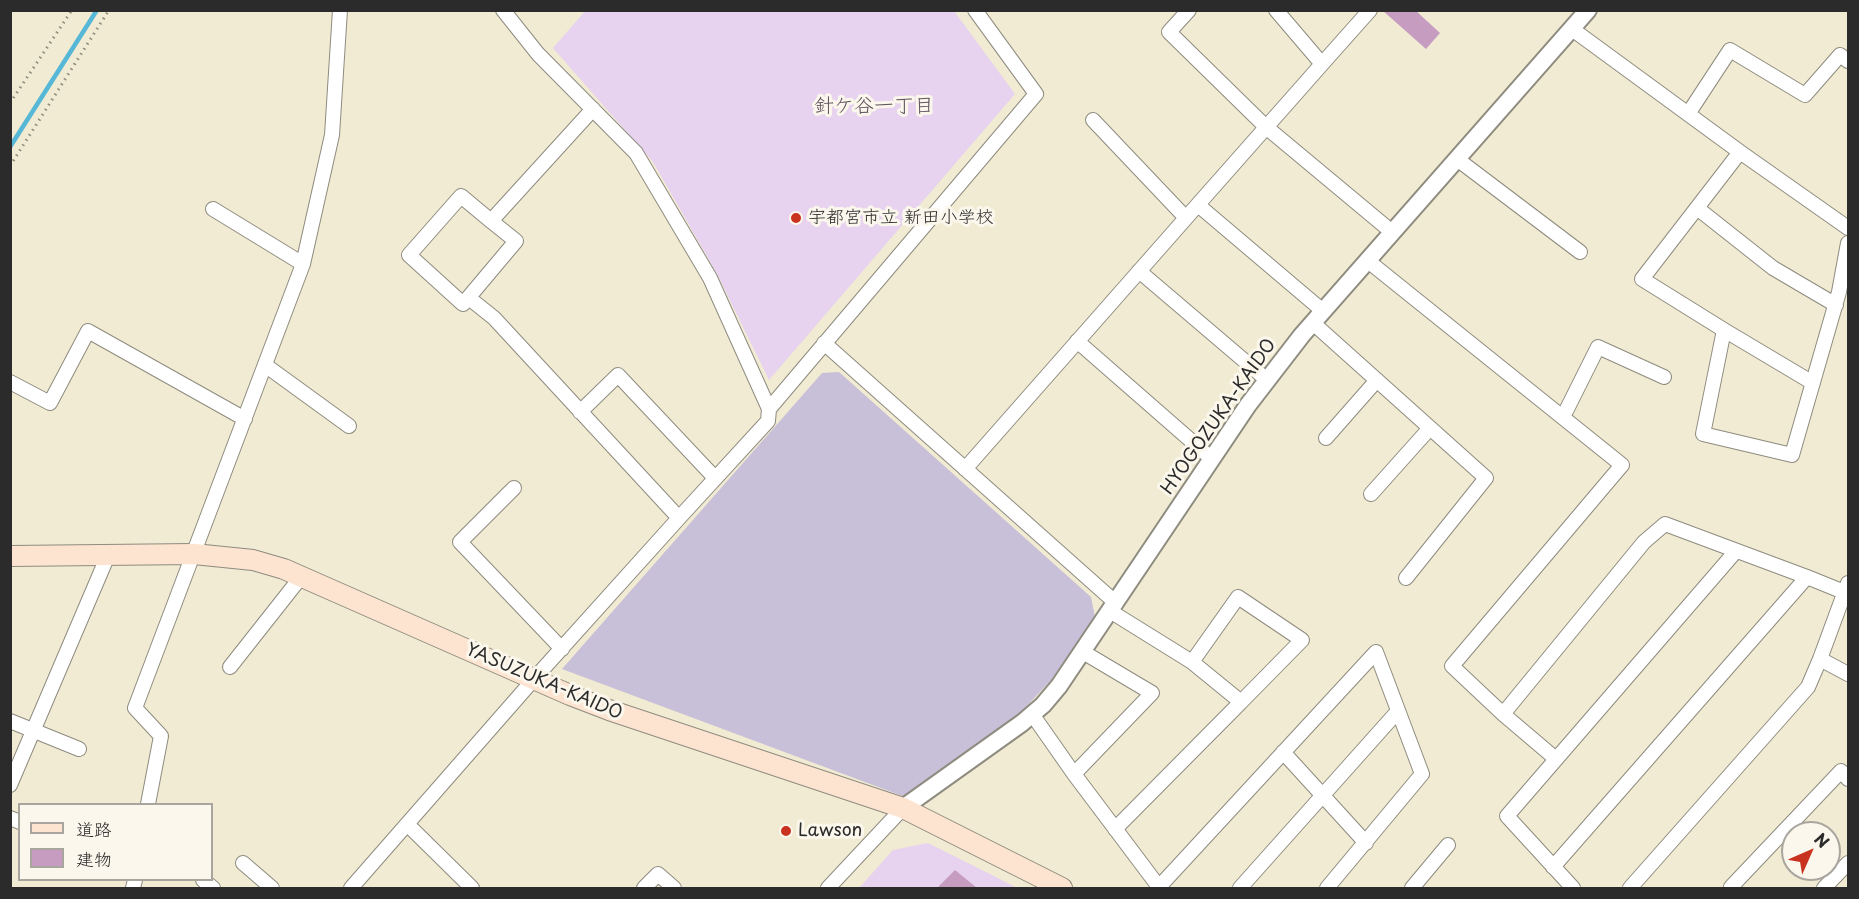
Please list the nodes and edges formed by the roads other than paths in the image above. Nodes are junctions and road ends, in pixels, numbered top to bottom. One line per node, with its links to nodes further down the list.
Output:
1 (340, 10): 27 (street)
2 (503, 10): 11 (street)
3 (975, 10): 34 (street)
4 (1189, 10): 14 (street)
5 (1276, 10): 10 (street)
6 (1370, 10): 10 (street)
7 (1588, 10): 8 (street, HYOGOZUKA-KAIDO)
8 (1572, 29): 12 (street); 16 (street, HYOGOZUKA-KAIDO)
9 (1848, 61): 12 (street)
10 (1322, 64): 14 (street)
11 (593, 109): 21 (street); 41 (street)
12 (1688, 114): 15 (street)
13 (1093, 120): 20 (street)
14 (1266, 127): 17 (street); 23 (street)
15 (1740, 152): 18 (street); 22 (street)
16 (1457, 159): 23 (street, HYOGOZUKA-KAIDO); 25 (street)
17 (1198, 205): 20 (street); 31 (street)
18 (1696, 208): 30 (street); 32 (street)
19 (213, 210): 27 (street)
20 (1186, 218): 28 (street)
21 (491, 221): 29 (street); 29 (street)
22 (1848, 228)
23 (1392, 232): 26 (street, HYOGOZUKA-KAIDO)
24 (1848, 243): 30 (street)
25 (1580, 252)
26 (1368, 261): 31 (street, HYOGOZUKA-KAIDO); 43 (street)
27 (303, 264): 35 (street)
28 (1139, 271): 33 (street); 37 (street)
29 (469, 298): 42 (street)
30 (1836, 305): 40 (street)
31 (1318, 317): 37 (street, HYOGOZUKA-KAIDO); 38 (street)
32 (1724, 330): 40 (street); 40 (street)
33 (1077, 341): 48 (street); 49 (street)
34 (824, 343): 41 (street); 49 (street)
35 (265, 365): 44 (street); 45 (street)
36 (1664, 377): 43 (street)
37 (1267, 380): 48 (street, HYOGOZUKA-KAIDO)
38 (1377, 380): 46 (street); 47 (street)
39 (10, 382): 44 (street)
40 (1812, 383)
41 (769, 409): 50 (street)
42 (580, 412): 50 (street); 53 (street)
43 (1563, 417): 73 (street)
44 (245, 419): 56 (street)
45 (349, 426)
46 (1430, 428): 52 (street); 60 (street)
47 (1326, 438)
48 (1212, 459): 62 (street, HYOGOZUKA-KAIDO)
49 (965, 469): 62 (street)
50 (715, 478): 53 (street)
51 (514, 488): 63 (street)
52 (1371, 494)
53 (679, 518): 63 (street)
54 (1736, 551): 59 (street); 73 (street); 78 (street)
55 (109, 554): 56 (main road, YASUZUKA-KAIDO); 57 (main road, YASUZUKA-KAIDO); 75 (street)
56 (194, 554): 58 (main road, YASUZUKA-KAIDO); 83 (street)
57 (10, 556)
58 (301, 577): 67 (street); 69 (main road, YASUZUKA-KAIDO)
59 (1807, 577): 61 (street); 91 (street)
60 (1407, 578)
61 (1846, 587): 65 (street)
62 (1113, 607): 64 (street, HYOGOZUKA-KAIDO); 66 (street)
63 (562, 649): 69 (street)
64 (1083, 652): 72 (street, HYOGOZUKA-KAIDO); 79 (street)
65 (1820, 659): 68 (street); 104 (street)
66 (1192, 662): 70 (street); 70 (street)
67 (231, 667)
68 (1848, 674)
69 (534, 679): 84 (main road, YASUZUKA-KAIDO); 85 (street)
70 (1241, 702): 86 (street)
71 (1398, 711): 77 (street); 82 (street); 87 (street)
72 (1032, 714): 79 (street); 84 (street, HYOGOZUKA-KAIDO)
73 (1503, 714): 78 (street)
74 (10, 721): 75 (street)
75 (34, 730): 76 (street); 81 (street)
76 (79, 749)
77 (1283, 752): 82 (street); 99 (street)
78 (1556, 759): 91 (street)
79 (1074, 774): 86 (street)
80 (1848, 779): 105 (street)
81 (10, 785)
82 (1323, 796): 87 (street); 100 (street)
83 (148, 803)
84 (903, 808): 97 (street); 98 (main road, YASUZUKA-KAIDO)
85 (407, 824): 93 (street); 94 (street)
86 (1115, 829): 99 (street)
87 (1366, 843): 101 (street)
88 (1448, 845): 102 (street)
89 (243, 863): 92 (street)
90 (1848, 863): 106 (street)
91 (1553, 867): 103 (street)
92 (272, 888)
93 (351, 888)
94 (472, 888)
95 (644, 888): 96 (street)
96 (674, 888)
97 (828, 888)
98 (1062, 888)
99 (1158, 888)
100 (1240, 888)
101 (1328, 888)
102 (1412, 888)
103 (1573, 888)
104 (1630, 888)
105 (1732, 888)
106 (1824, 888)

